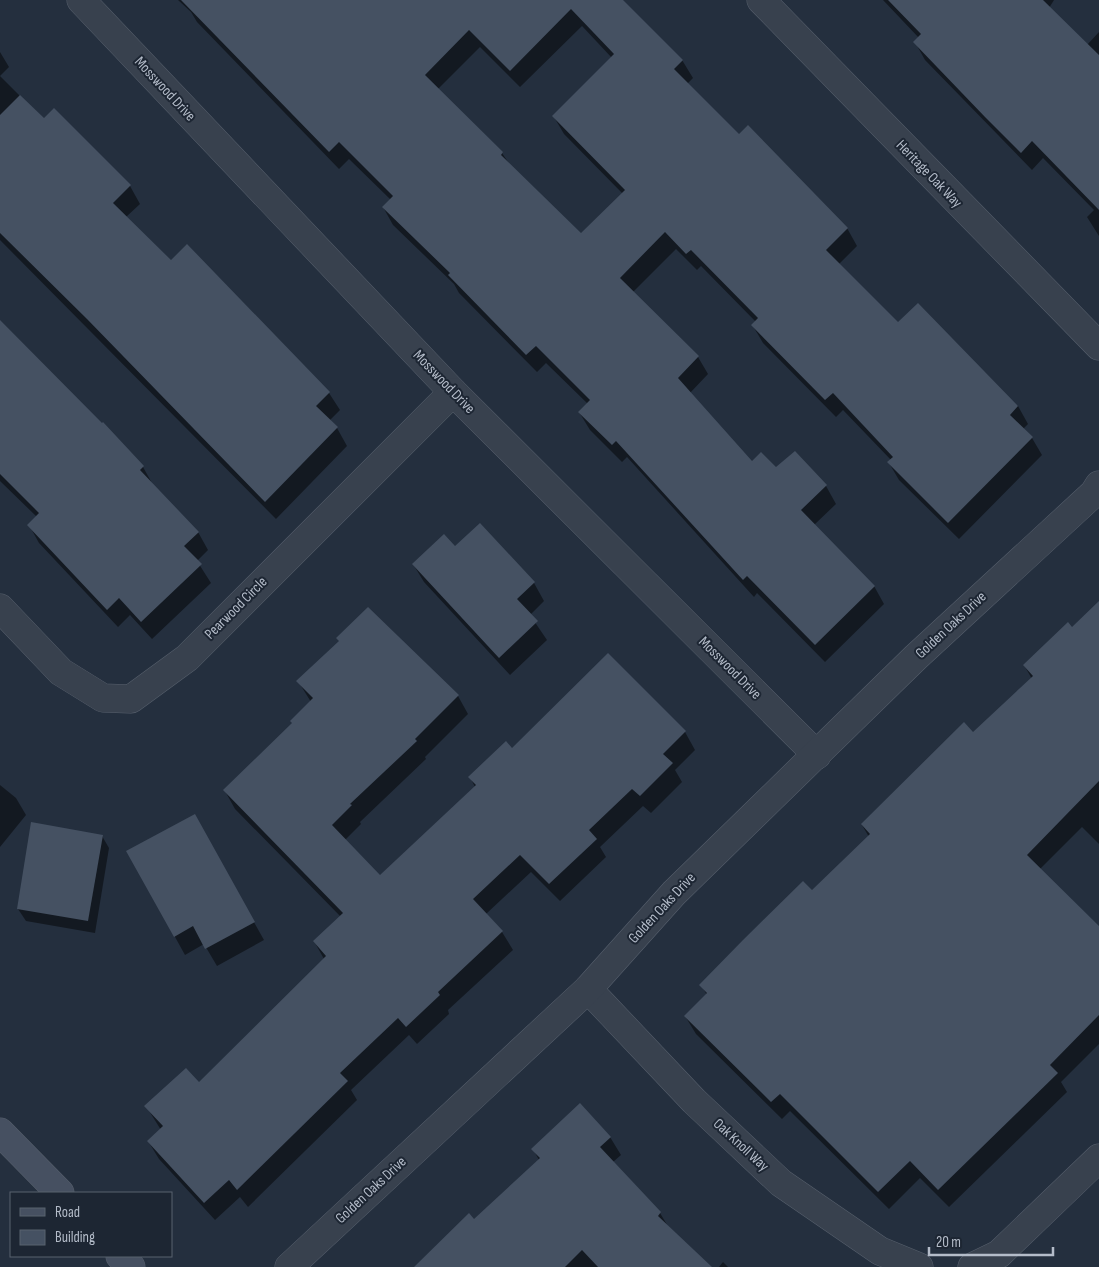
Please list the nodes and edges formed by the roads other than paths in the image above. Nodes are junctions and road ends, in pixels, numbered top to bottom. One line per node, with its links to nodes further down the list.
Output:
1 (81, 0): 4 (street, Mosswood Drive)
2 (761, 0): 3 (street, Heritage Oak Way)
3 (1099, 346)
4 (453, 392): 6 (street, Pearwood Circle); 7 (street, Mosswood Drive)
5 (1099, 485): 7 (street, Golden Oaks Drive)
6 (0, 608)
7 (817, 755): 8 (street, Golden Oaks Drive)
8 (588, 989): 14 (street, Golden Oaks Drive); 15 (street, Oak Knoll Way)
9 (0, 1132): 11 (main road)
10 (1099, 1158): 16 (street)
11 (59, 1192)
12 (121, 1257): 13 (main road)
13 (131, 1267)
14 (289, 1267)
15 (919, 1267)
16 (972, 1267)

